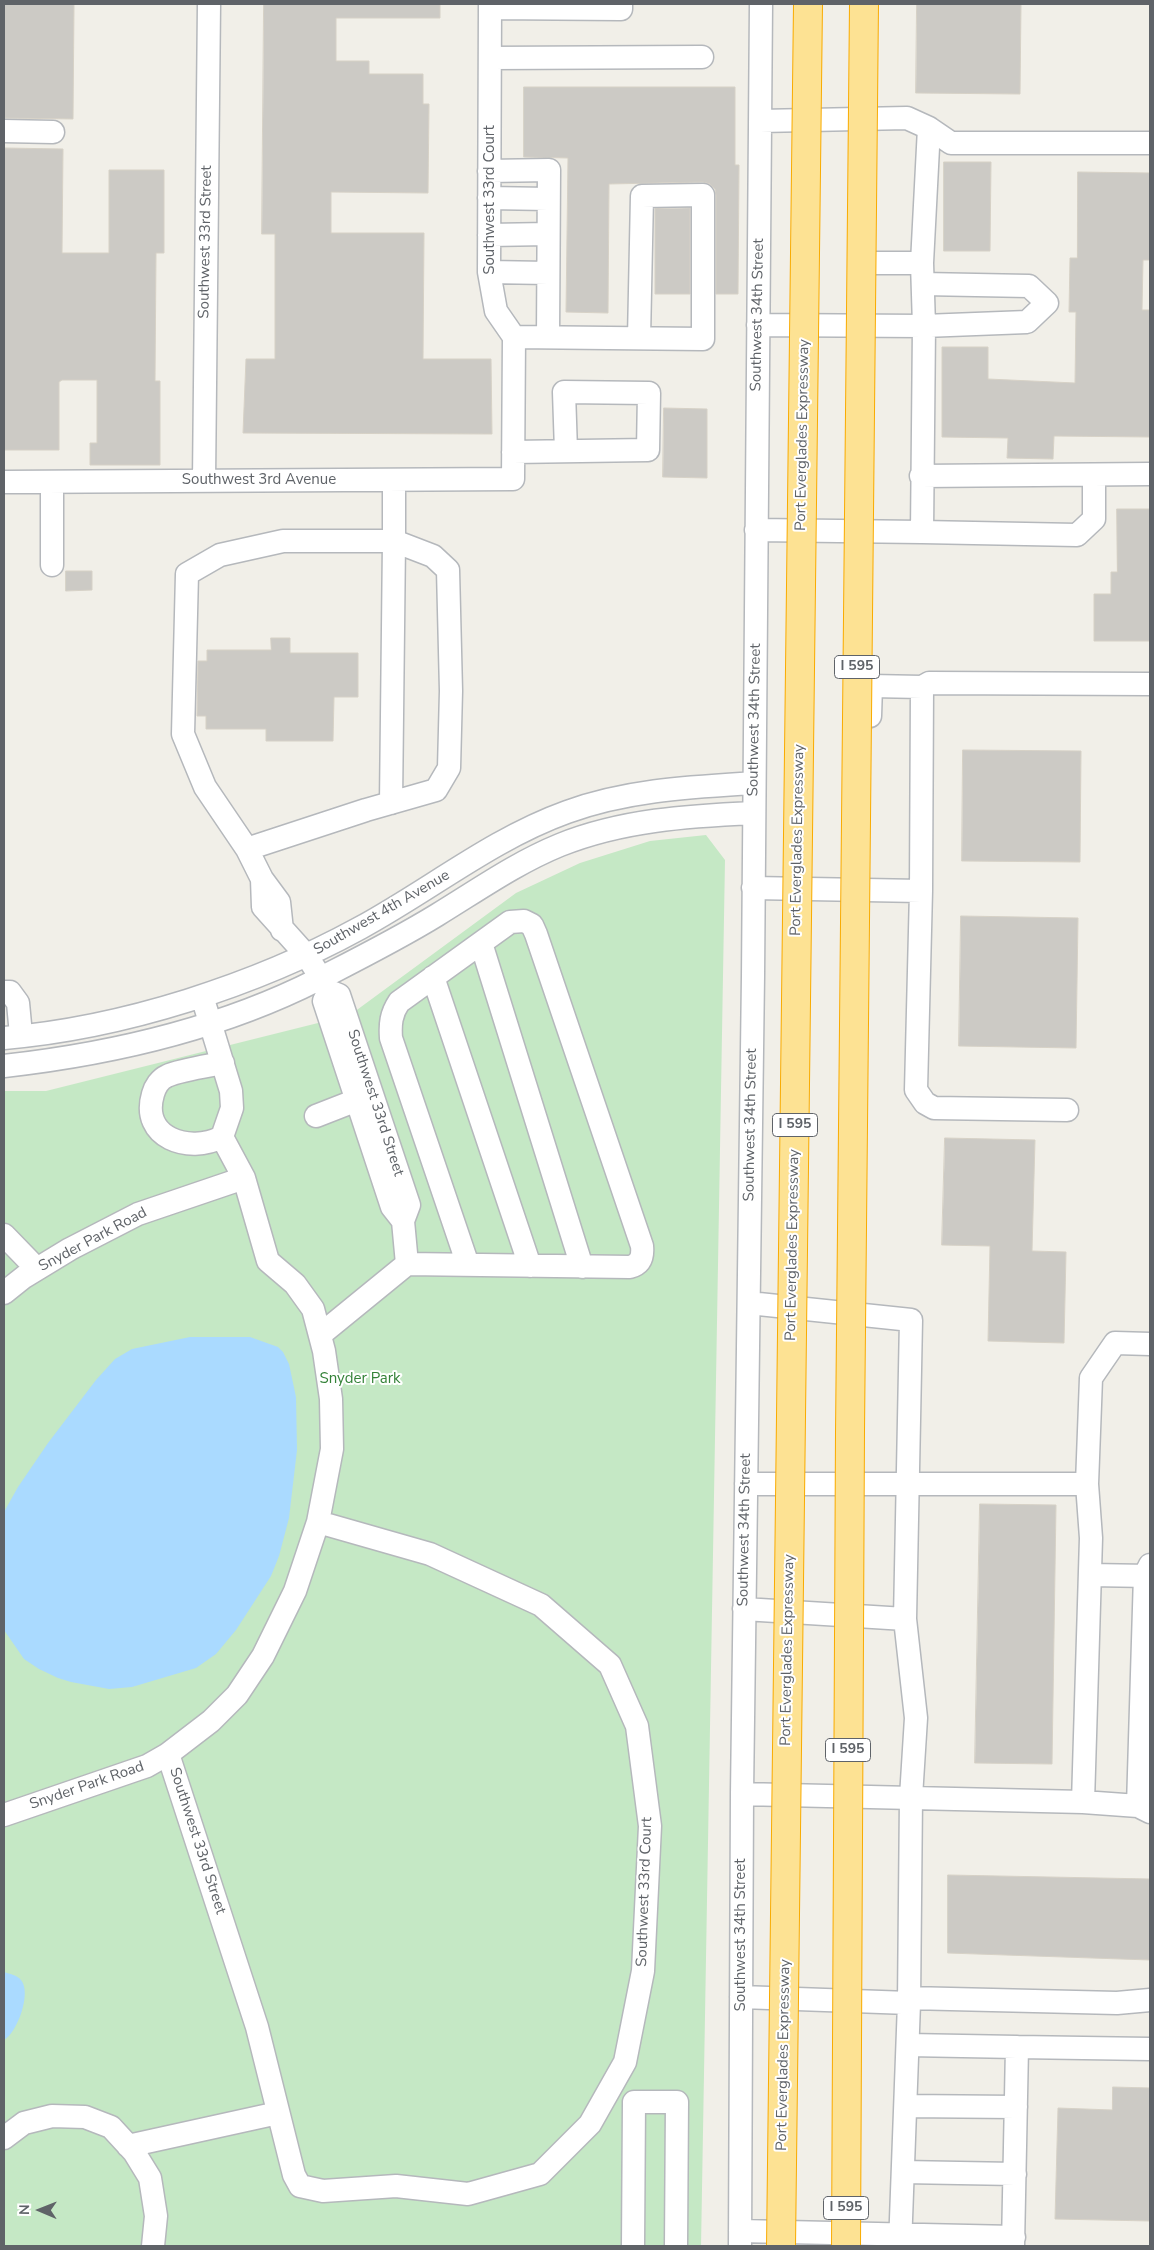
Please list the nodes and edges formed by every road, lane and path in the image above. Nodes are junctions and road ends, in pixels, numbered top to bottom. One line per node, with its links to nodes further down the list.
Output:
1 (209, 4): 34 (street, Southwest 33rd Street)
2 (621, 4): 7 (street)
3 (762, 4): 10 (street, Southwest 34th Street)
4 (808, 4): 111 (highway, Port Everglades Expressway / I 595, bridge)
5 (864, 4): 112 (highway, I 595, bridge)
6 (490, 6): 7 (street); 9 (street, Southwest 33rd Court)
7 (552, 6)
8 (702, 57): 9 (street)
9 (490, 58): 15 (street, Southwest 33rd Court)
10 (760, 121): 11 (street); 24 (street, Southwest 34th Street)
11 (929, 128): 14 (street); 23 (street)
12 (4, 131): 13 (street)
13 (53, 132)
14 (1150, 144)
15 (489, 171): 16 (street, Southwest 33rd Court); 17 (street)
16 (489, 198): 17 (street); 19 (street, Southwest 33rd Court)
17 (548, 199): 18 (street)
18 (548, 234): 19 (street); 22 (street)
19 (489, 235): 21 (street, Southwest 33rd Court)
20 (873, 263): 23 (street)
21 (489, 272): 22 (street); 26 (street, Southwest 33rd Court)
22 (548, 273): 27 (street)
23 (922, 273): 25 (street); 25 (street)
24 (758, 325): 25 (street); 38 (street, Southwest 34th Street)
25 (924, 326): 33 (street)
26 (514, 337): 27 (street); 30 (street)
27 (548, 338): 28 (street)
28 (639, 338): 28 (street)
29 (566, 451): 30 (street)
30 (514, 452): 35 (street, Southwest 3rd Avenue)
31 (1150, 474): 32 (street)
32 (1094, 475): 33 (street); 39 (street)
33 (921, 476): 39 (street)
34 (204, 480): 35 (street, Southwest 3rd Avenue); 37 (street, Southwest 3rd Avenue)
35 (394, 480): 40 (street)
36 (4, 482): 37 (street, Southwest 3rd Avenue)
37 (52, 482): 41 (street)
38 (756, 530): 39 (street); 44 (street, Southwest 34th Street)
39 (922, 532)
40 (394, 542): 45 (street); 45 (street); 47 (street)
41 (52, 565)
42 (1150, 684): 43 (street)
43 (922, 687): 49 (street); 50 (street)
44 (754, 783): 46 (street, Southwest 34th Street); 52 (street, Southwest 4th Avenue)
45 (391, 803): 47 (street)
46 (754, 813): 48 (street, Southwest 34th Street); 54 (street, Southwest 4th Avenue)
47 (247, 849): 52 (street, Southwest 33rd Street)
48 (753, 888): 49 (street); 74 (street, Southwest 34th Street)
49 (868, 890): 50 (street)
50 (920, 891): 62 (street)
51 (481, 943): 53 (street); 71 (street); 71 (street)
52 (308, 956): 54 (street, Southwest 33rd Street); 56 (street, Southwest 4th Avenue)
53 (433, 977): 69 (street); 70 (street)
54 (325, 985): 57 (street, Southwest 4th Avenue); 61 (street, Southwest 33rd Street); 66 (street, Southwest 33rd Street)
55 (4, 992): 58 (street)
56 (202, 996): 57 (street); 58 (street, Southwest 4th Avenue)
57 (210, 1022): 59 (street); 60 (street, Southwest 4th Avenue)
58 (12, 1036)
59 (223, 1063): 64 (street); 64 (street)
60 (4, 1066)
61 (357, 1100): 63 (street); 66 (street, Southwest 33rd Street)
62 (1067, 1110)
63 (316, 1116)
64 (222, 1137): 65 (street, Southwest 33rd Street)
65 (244, 1178): 72 (street, Snyder Park Road); 75 (street, Southwest 33rd Street)
66 (403, 1220): 68 (street, Southwest 33rd Street)
67 (4, 1235): 72 (street)
68 (407, 1264): 69 (street); 75 (street)
69 (468, 1264): 70 (street)
70 (530, 1266): 71 (street)
71 (582, 1266)
72 (37, 1269): 73 (street, Snyder Park Road)
73 (4, 1293)
74 (748, 1303): 77 (street, Southwest 34th Street); 78 (street)
75 (320, 1335): 80 (street, Southwest 33rd Street)
76 (1150, 1344): 79 (street)
77 (746, 1484): 78 (street); 83 (street, Southwest 34th Street)
78 (909, 1484): 79 (street); 84 (street)
79 (1087, 1484): 82 (street)
80 (318, 1522): 85 (street, Southwest 33rd Street); 104 (street, Southwest 33rd Court)
81 (1149, 1572): 82 (street); 89 (street)
82 (1090, 1575): 88 (street)
83 (744, 1609): 84 (street); 86 (street, Southwest 34th Street)
84 (905, 1619): 87 (street)
85 (168, 1754): 90 (street, Snyder Park Road); 99 (street, Southwest 33rd Street)
86 (742, 1794): 87 (street); 91 (street, Southwest 34th Street)
87 (911, 1797): 88 (street); 93 (street)
88 (1083, 1802): 89 (street)
89 (1144, 1809)
90 (4, 1815)
91 (741, 1997): 93 (street); 105 (street, Southwest 34th Street)
92 (1150, 2000): 93 (street)
93 (909, 2001): 94 (street)
94 (908, 2045): 95 (street); 97 (street)
95 (1017, 2046): 96 (street); 98 (street)
96 (1150, 2049)
97 (906, 2106): 98 (street); 102 (street)
98 (1016, 2107): 103 (street)
99 (278, 2113): 101 (street); 104 (street, Southwest 33rd Street)
100 (4, 2138): 101 (street)
101 (128, 2146): 108 (street)
102 (903, 2172): 103 (street); 106 (street)
103 (1015, 2174): 107 (street)
104 (323, 2191)
105 (740, 2239): 106 (street)
106 (901, 2240): 107 (street)
107 (1013, 2241)
108 (153, 2246)
109 (633, 2246): 110 (street)
110 (676, 2246)
111 (781, 2246)
112 (846, 2246)

